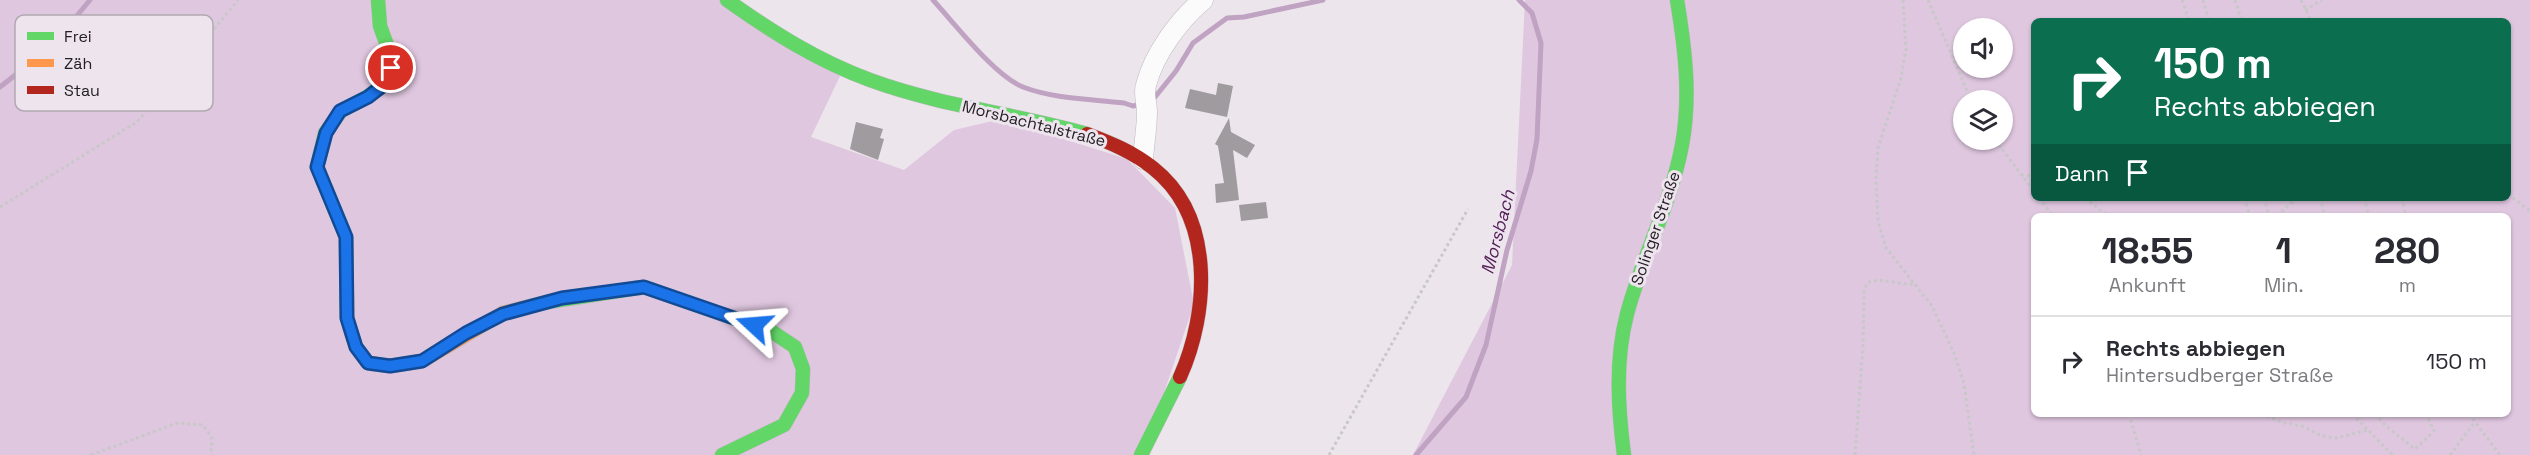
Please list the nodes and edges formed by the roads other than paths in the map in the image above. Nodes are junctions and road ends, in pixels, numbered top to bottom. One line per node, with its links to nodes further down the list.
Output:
1 (378, 0): 6 (main road)
2 (727, 0): 5 (main road, Morsbachtalstraße)
3 (1203, 0): 5 (street)
4 (1677, 0): 8 (main road, Solinger Straße)
5 (1143, 159): 7 (main road, Morsbachtalstraße)
6 (722, 455)
7 (1141, 455)
8 (1624, 455)

